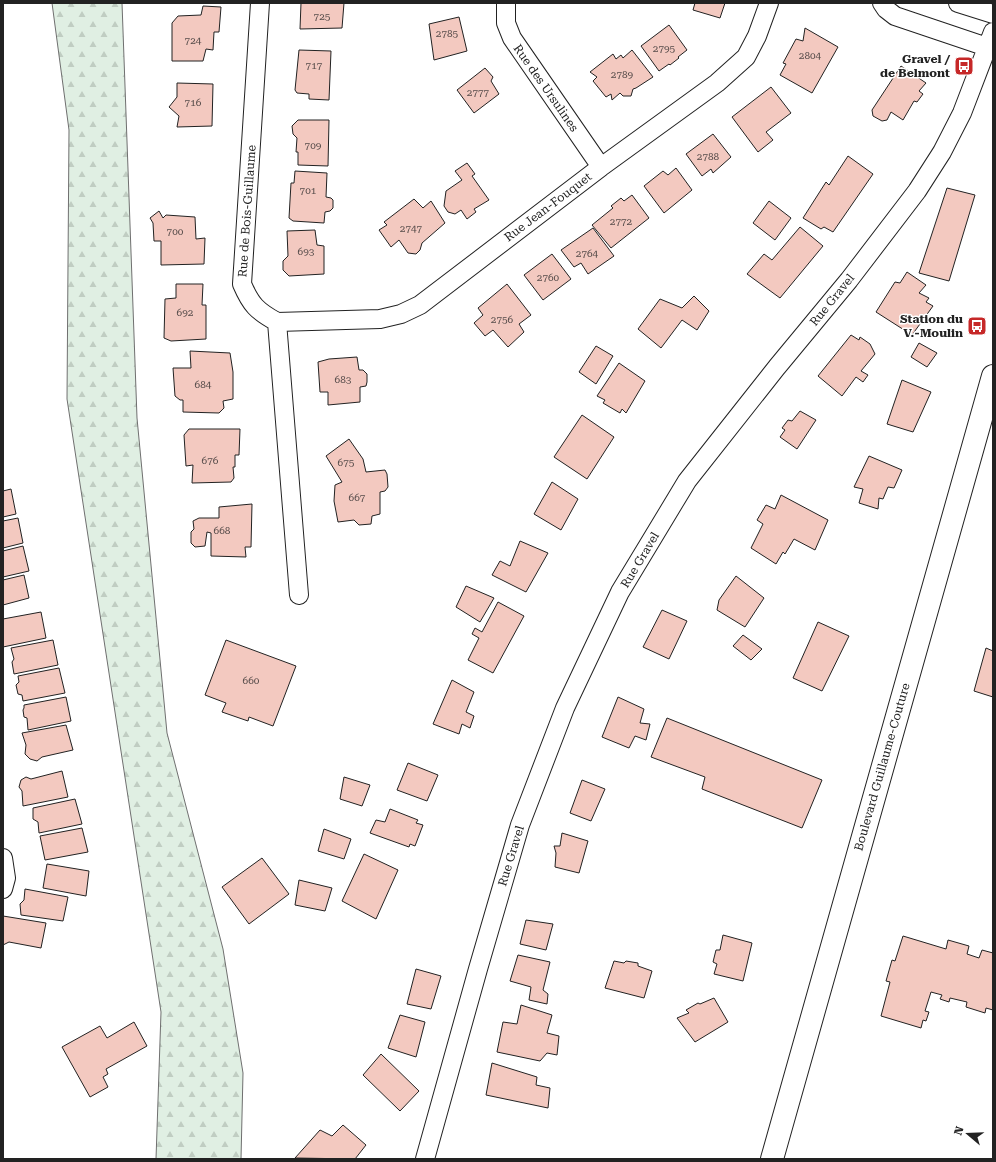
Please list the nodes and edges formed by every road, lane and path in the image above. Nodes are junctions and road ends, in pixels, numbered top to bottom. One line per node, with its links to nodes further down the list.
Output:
1 (260, 3): 9 (street, Rue de Bois-Guillaume)
2 (506, 3): 8 (street, Rue des Ursulines)
3 (768, 3): 8 (street, Rue Jean-Fouquet)
4 (882, 3): 7 (street)
5 (958, 3): 6 (street)
6 (993, 14)
7 (990, 39): 14 (street, Rue Gravel)
8 (601, 167): 9 (street, Rue Jean-Fouquet)
9 (277, 322): 11 (street)
10 (993, 376): 15 (main road, Boulevard Guillaume-Couture)
11 (299, 595)
12 (3, 858): 13 (street)
13 (3, 889)
14 (425, 1159)
15 (772, 1159)

